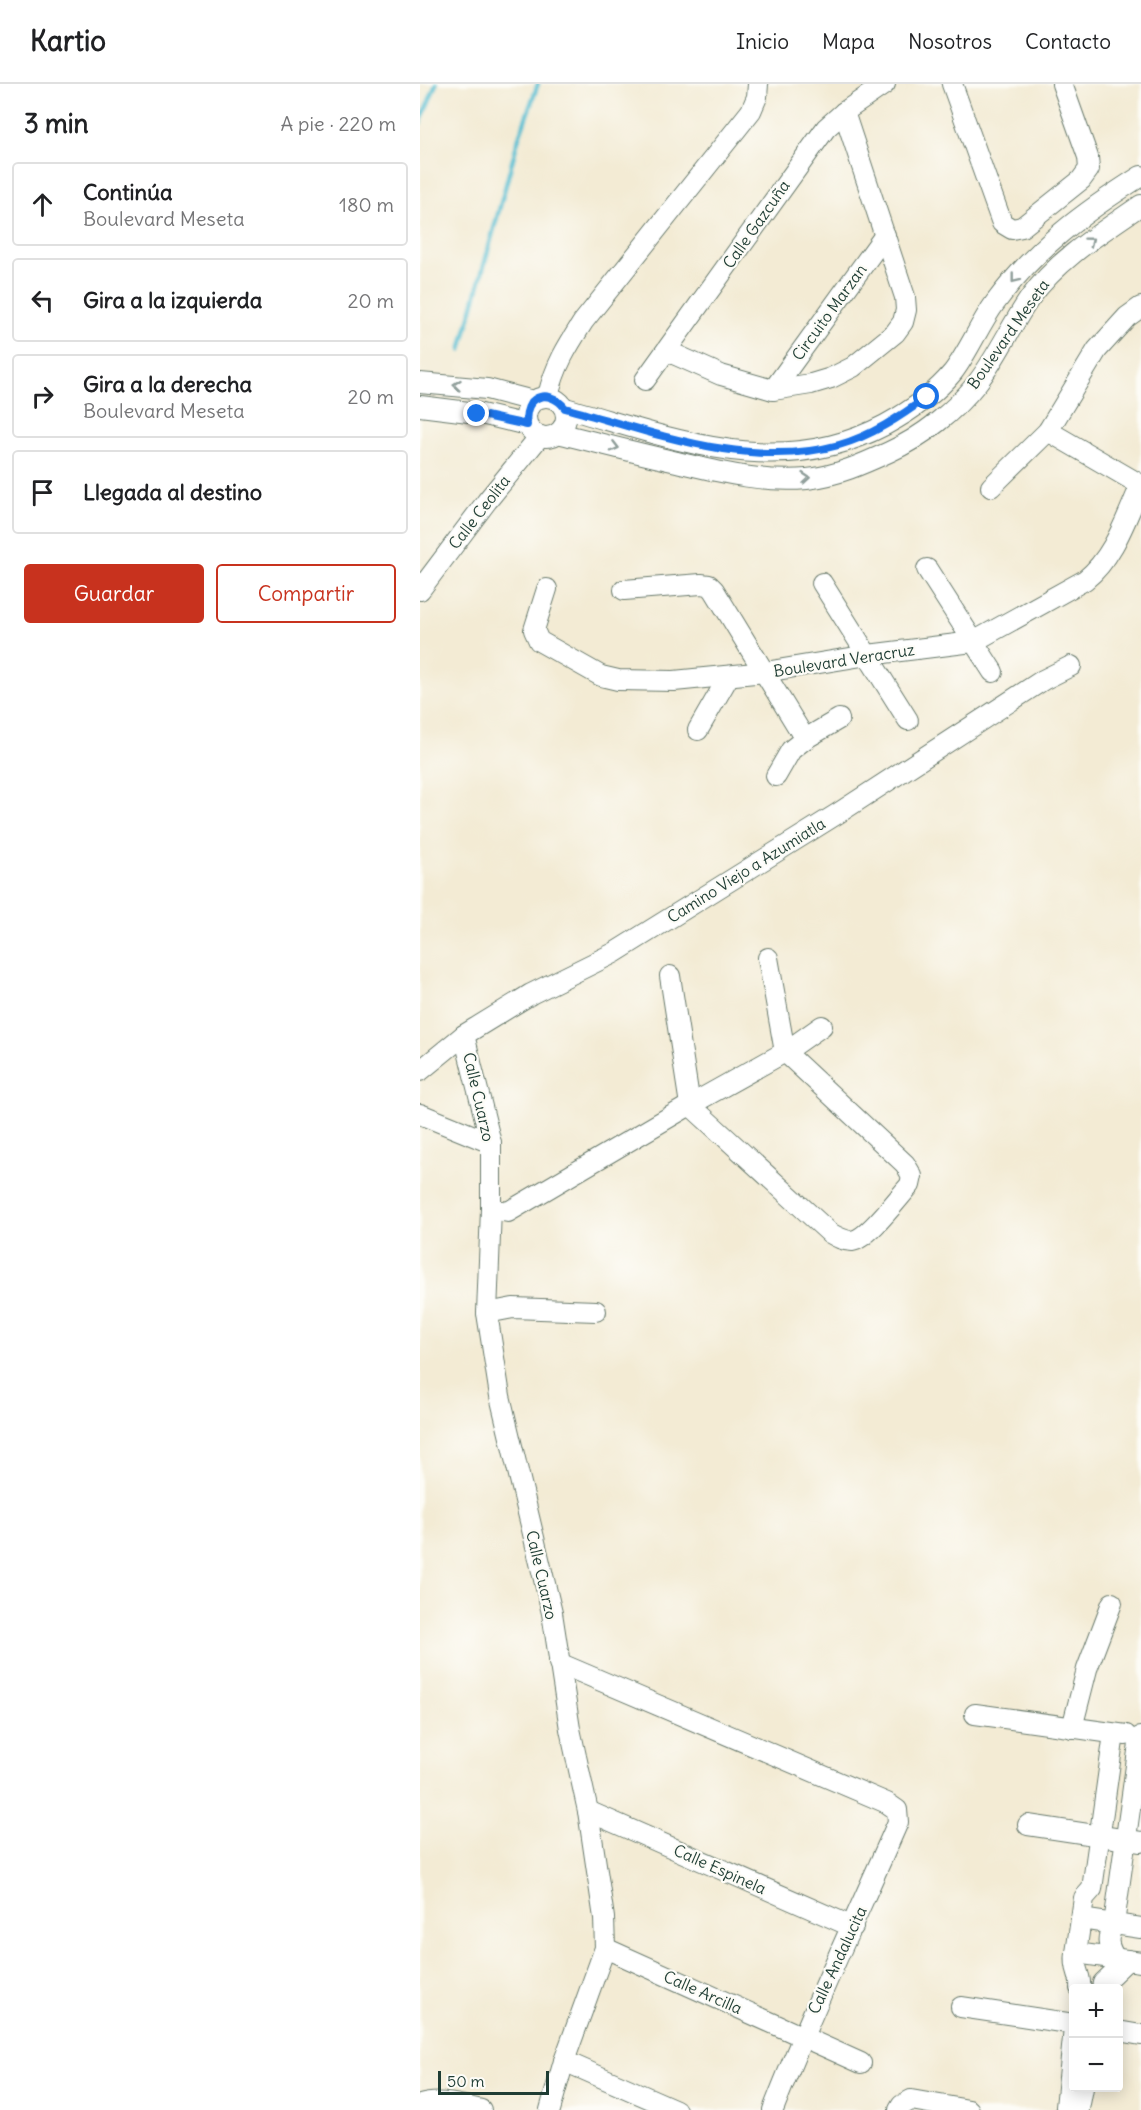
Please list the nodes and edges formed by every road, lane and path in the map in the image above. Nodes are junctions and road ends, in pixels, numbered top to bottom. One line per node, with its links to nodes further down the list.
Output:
1 (758, 84): 16 (street)
2 (885, 84): 5 (street, Calle Gazcuña)
3 (952, 84): 4 (street)
4 (1062, 84)
5 (844, 112): 8 (street, Circuito Marzan); 12 (street, Calle Gazcuña)
6 (1141, 176): 9 (street, Boulevard Meseta)
7 (1141, 205): 10 (street, Boulevard Meseta, one-way to 7)
8 (885, 235): 15 (street, Circuito Marzan); 15 (street, Circuito Marzan)
9 (1052, 240): 10 (street); 18 (street, Boulevard Meseta, one-way to 18)
10 (1068, 259): 20 (street, Boulevard Meseta, one-way to 10)
11 (1141, 307): 19 (street)
12 (667, 351): 13 (street, Calle Gazcuña); 15 (street, Circuito Marzan)
13 (645, 380)
14 (423, 382): 16 (street, one-way to 14)
15 (773, 390)
16 (541, 398): 18 (street); 20 (street)
17 (420, 406): 20 (street, Boulevard Meseta)
18 (565, 408): 20 (street)
19 (1047, 431): 21 (street); 22 (street)
20 (542, 432): 26 (street, Calle Ceolita)
21 (1141, 485): 28 (street, Boulevard Veracruz)
22 (991, 487)
23 (927, 569): 28 (street)
24 (822, 583): 29 (street)
25 (547, 589): 33 (street, Boulevard Veracruz)
26 (420, 590)
27 (624, 590): 31 (street)
28 (973, 642): 29 (street, Boulevard Veracruz); 32 (street)
29 (868, 655): 31 (street, Boulevard Veracruz); 35 (street)
30 (1071, 666): 42 (street, Camino Viejo a Azumiatla)
31 (765, 672): 33 (street, Boulevard Veracruz); 37 (street)
32 (993, 672)
33 (729, 676): 36 (street)
34 (839, 720): 37 (street)
35 (908, 720)
36 (698, 730)
37 (806, 739): 38 (street)
38 (776, 776)
39 (768, 958): 43 (street)
40 (670, 976): 45 (street)
41 (822, 1026): 43 (street)
42 (464, 1035): 44 (street, Camino Viejo a Azumiatla); 47 (street, Calle Cuarzo)
43 (785, 1052): 45 (street); 45 (street)
44 (420, 1071)
45 (690, 1104): 48 (street)
46 (420, 1114): 47 (street)
47 (491, 1143): 48 (street, Calle Cuarzo)
48 (491, 1209): 50 (street, Calle Cuarzo)
49 (596, 1311): 50 (street)
50 (486, 1314): 52 (street, Calle Cuarzo)
51 (1112, 1603): 54 (street)
52 (559, 1663): 57 (street, Calle Cuarzo); 65 (street, Calle Andalucita)
53 (975, 1714): 54 (street)
54 (1072, 1728): 55 (street)
55 (1114, 1734): 56 (street); 59 (street)
56 (1140, 1737): 60 (street)
57 (588, 1811): 65 (street, Calle Espinela); 67 (street, Calle Cuarzo)
58 (1028, 1825): 59 (street)
59 (1100, 1836): 60 (street); 61 (street)
60 (1133, 1841): 62 (street)
61 (1092, 1889): 62 (street); 63 (street)
62 (1118, 1893): 64 (street)
63 (1081, 1919): 64 (street); 68 (street)
64 (1114, 1924): 66 (street); 69 (street)
65 (853, 1927): 76 (street, Calle Andalucita)
66 (1141, 1928)
67 (605, 1948): 76 (street, Calle Arcilla); 78 (street, Calle Cuarzo)
68 (1076, 1953): 69 (street); 70 (street)
69 (1128, 1960): 71 (street)
70 (1081, 1984)
71 (1105, 1984)
72 (961, 2007): 73 (street)
73 (1069, 2025)
74 (1123, 2032): 75 (street)
75 (1141, 2035)
76 (801, 2036): 79 (street, Calle Arcilla); 86 (street, Calle Andalucita)
77 (1074, 2038): 82 (street)
78 (564, 2061): 84 (street, Calle Cuarzo); 85 (street)
79 (861, 2063)
80 (1081, 2092): 82 (street)
81 (420, 2105): 83 (street)
82 (1071, 2109)
83 (481, 2110)
84 (550, 2110)
85 (676, 2110)
86 (772, 2110)
87 (900, 2110): 88 (street)
88 (969, 2110)

